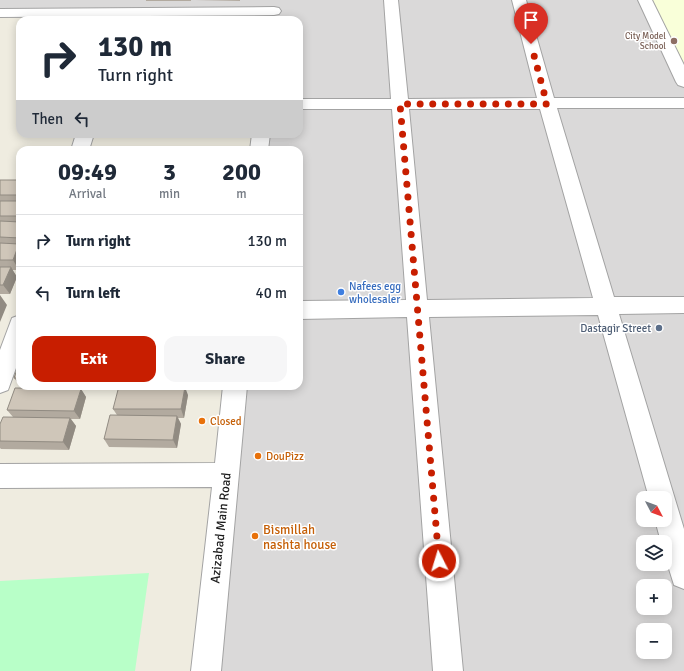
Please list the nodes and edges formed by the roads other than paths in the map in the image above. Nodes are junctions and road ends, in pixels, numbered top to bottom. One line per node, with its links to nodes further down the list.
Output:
1 (7, 0): 7 (street)
2 (391, 0): 10 (street)
3 (520, 0): 11 (street)
4 (645, 0): 8 (street)
5 (274, 10): 6 (street)
6 (128, 11): 7 (street)
7 (0, 13)
8 (684, 82)
9 (303, 104): 10 (street)
10 (400, 104): 11 (street); 15 (street)
11 (547, 104): 12 (street); 14 (street)
12 (684, 104)
13 (684, 305): 14 (street)
14 (606, 306): 15 (street); 22 (street)
15 (418, 308): 16 (street); 26 (street)
16 (303, 310)
17 (16, 336): 18 (street)
18 (0, 383)
19 (235, 390): 20 (street, Azizabad Main Road)
20 (226, 475): 21 (street); 25 (street, Azizabad Main Road)
21 (0, 476)
22 (660, 491)
23 (670, 527): 24 (street)
24 (684, 575)
25 (206, 671)
26 (448, 671)

